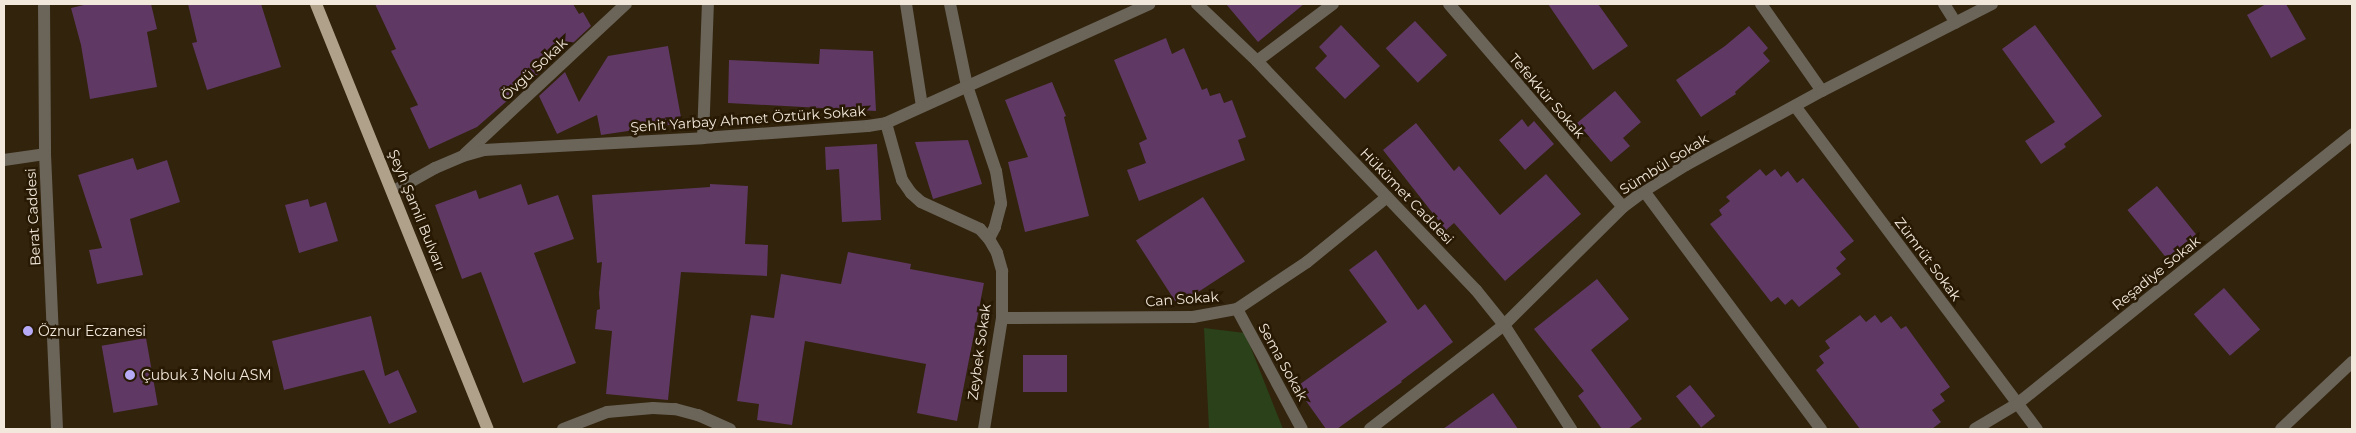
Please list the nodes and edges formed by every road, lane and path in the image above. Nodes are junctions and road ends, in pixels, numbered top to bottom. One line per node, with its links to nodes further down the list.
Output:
1 (44, 4): 23 (street, Berat Caddesi)
2 (316, 4): 26 (main road, Şeyh Şamil Bulvarı)
3 (626, 4): 24 (street, Övgü Sokak)
4 (708, 4): 22 (street)
5 (906, 4): 18 (street)
6 (950, 4): 16 (street)
7 (1149, 4): 16 (street, Şehit Yarbay Ahmet Öztürk Sokak)
8 (1198, 4): 15 (street, Hükümet Caddesi)
9 (1333, 4): 15 (street)
10 (1449, 4): 29 (street, Tefekkür Sokak)
11 (1761, 4): 17 (street)
12 (1944, 4): 14 (street)
13 (1992, 4): 14 (street, Sümbül Sokak)
14 (1956, 23): 17 (street, Sümbül Sokak)
15 (1257, 61): 28 (street, Hükümet Caddesi)
16 (967, 86): 18 (street, Şehit Yarbay Ahmet Öztürk Sokak); 30 (street)
17 (1822, 91): 19 (street, Sümbül Sokak)
18 (922, 106): 20 (street, Şehit Yarbay Ahmet Öztürk Sokak)
19 (1795, 106): 27 (street, Sümbül Sokak); 35 (street, Zümrüt Sokak)
20 (886, 123): 22 (street, Şehit Yarbay Ahmet Öztürk Sokak); 30 (street, Zeybek Sokak)
21 (2352, 135): 35 (street, Reşadiye Sokak)
22 (703, 138): 24 (street, Şehit Yarbay Ahmet Öztürk Sokak)
23 (45, 154): 25 (street); 36 (street, Berat Caddesi)
24 (462, 156): 26 (street, Şehit Yarbay Ahmet Öztürk Sokak)
25 (4, 160)
26 (394, 191): 37 (main road, Şeyh Şamil Bulvarı)
27 (1644, 191): 29 (street, Sümbül Sokak); 44 (street)
28 (1387, 198): 31 (street, Can Sokak); 33 (street, Hükümet Caddesi)
29 (1623, 207): 33 (street, Sümbül Sokak)
30 (989, 239): 32 (street, Zeybek Sokak)
31 (1237, 309): 32 (street, Can Sokak); 41 (street, Sema Sokak)
32 (1002, 318): 40 (street, Zeybek Sokak)
33 (1504, 325): 42 (street, Sümbül Sokak); 43 (street, Hükümet Caddesi)
34 (2352, 362): 47 (street)
35 (2017, 404): 45 (street, Reşadiye Sokak); 46 (street, Zümrüt Sokak)
36 (57, 429)
37 (488, 429)
38 (563, 429): 39 (street)
39 (730, 429)
40 (984, 429)
41 (1302, 429)
42 (1370, 429)
43 (1570, 429)
44 (1821, 429)
45 (1975, 429)
46 (2037, 429)
47 (2281, 429)

